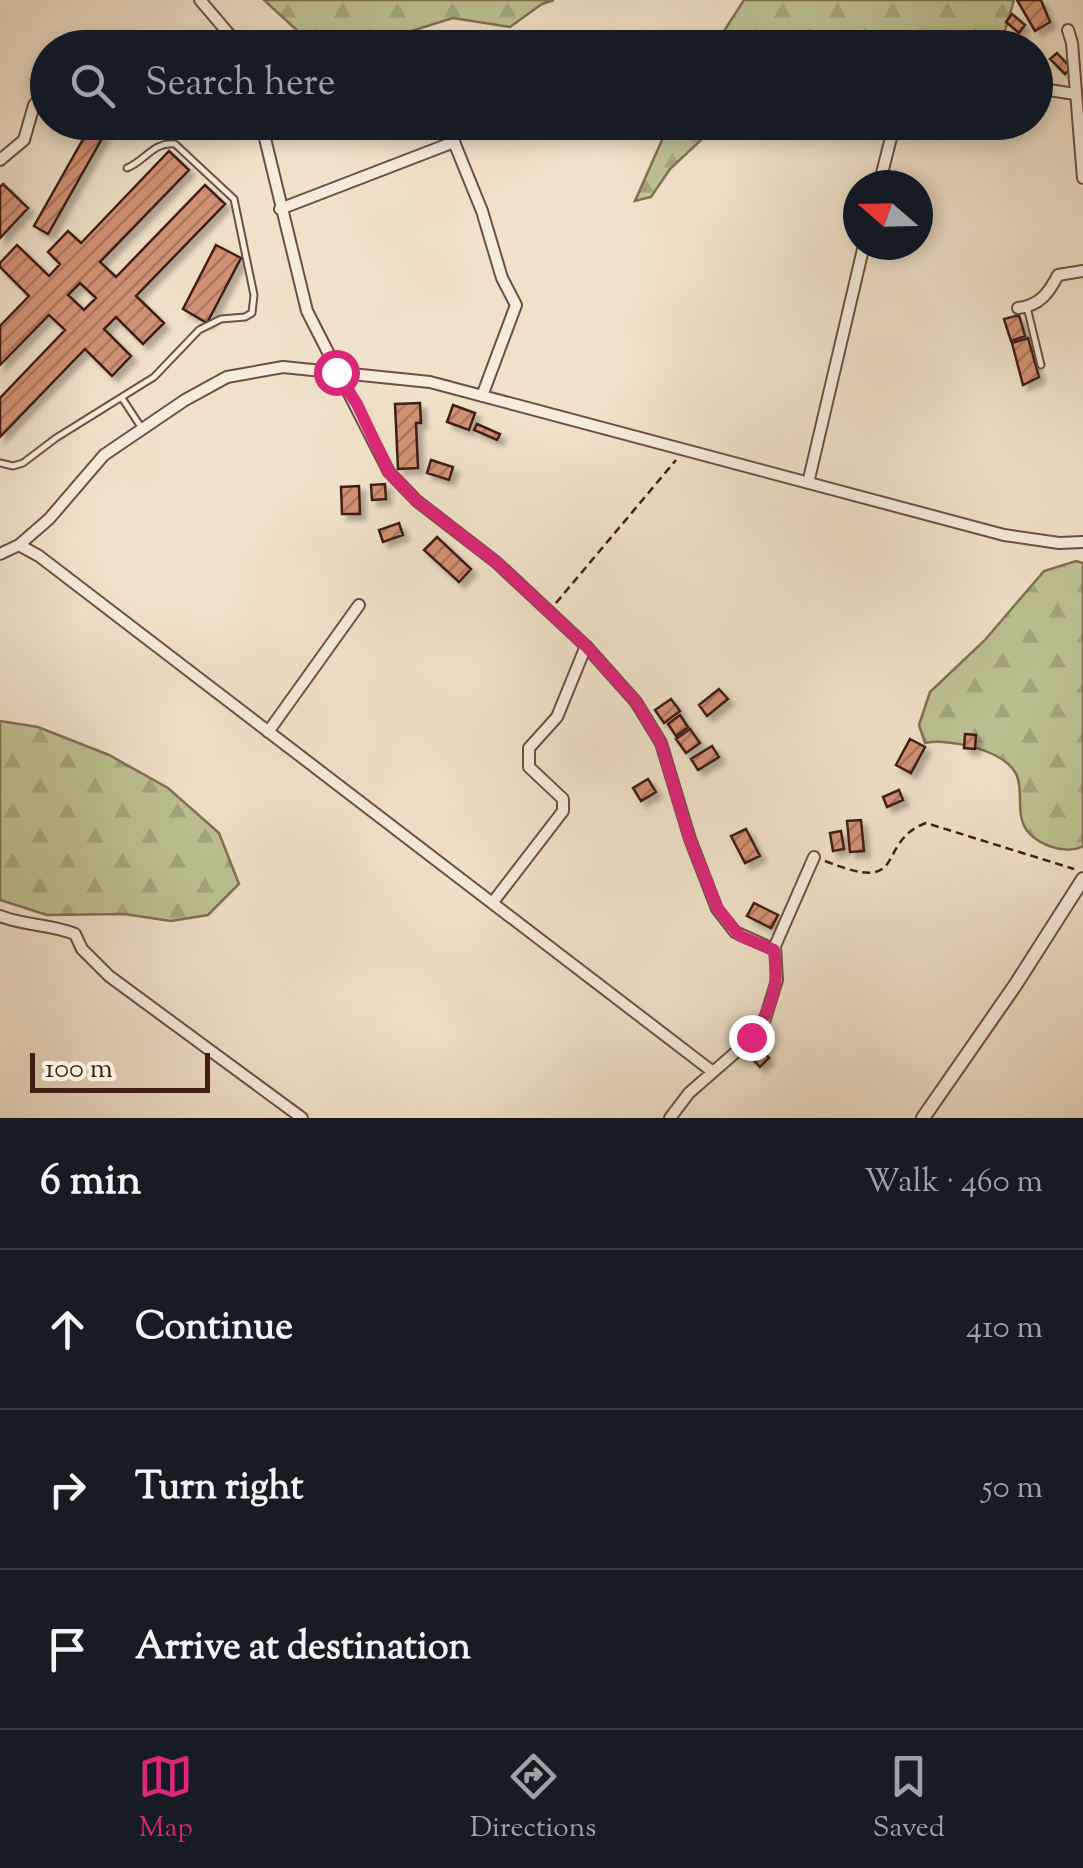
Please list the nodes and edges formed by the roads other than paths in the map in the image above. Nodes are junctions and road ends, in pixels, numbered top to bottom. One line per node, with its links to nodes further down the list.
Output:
1 (200, 0): 2 (street)
2 (226, 30)
3 (1068, 30): 5 (street)
4 (1053, 89): 5 (street)
5 (1076, 94): 7 (street)
6 (30, 119): 10 (street)
7 (1082, 139): 13 (street)
8 (265, 140): 14 (street)
9 (890, 140): 12 (street)
10 (0, 160)
11 (127, 168): 21 (lane)
12 (883, 170)
13 (1083, 178)
14 (280, 208): 19 (street); 20 (street)
15 (860, 260): 24 (street)
16 (1083, 272): 17 (street)
17 (1023, 308): 18 (lane)
18 (1041, 365)
19 (336, 372): 20 (street); 22 (street); 29 (street)
20 (482, 396): 24 (street)
21 (122, 398): 22 (lane); 23 (lane)
22 (142, 429): 26 (street)
23 (0, 463)
24 (808, 482): 25 (street)
25 (1083, 542)
26 (20, 545): 27 (street); 30 (street)
27 (0, 554)
28 (359, 605): 30 (street)
29 (586, 646): 33 (street); 35 (street)
30 (268, 732): 33 (street)
31 (814, 857): 35 (street)
32 (1083, 875): 39 (street)
33 (492, 902): 36 (street)
34 (0, 916): 37 (street)
35 (774, 950): 36 (street)
36 (713, 1072): 38 (street)
37 (302, 1118)
38 (670, 1118)
39 (923, 1118)

